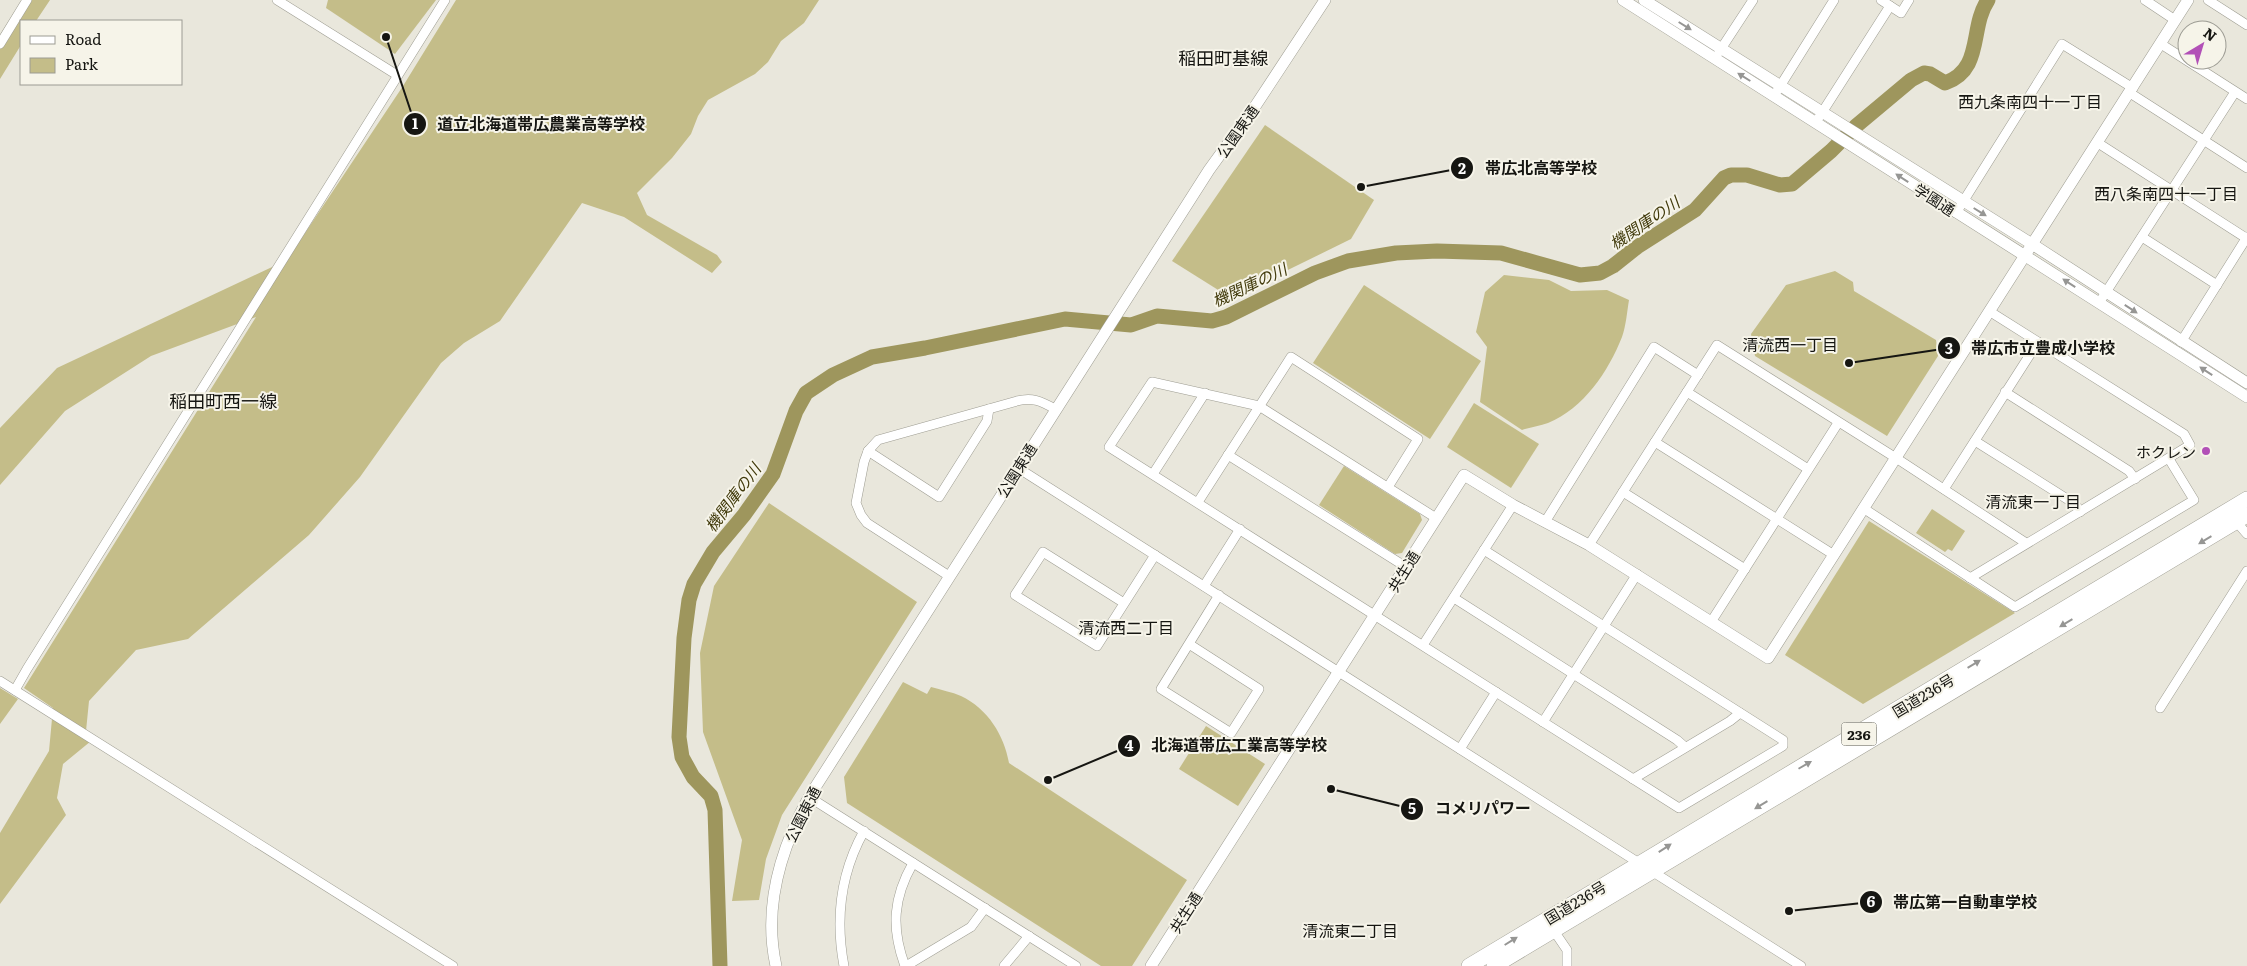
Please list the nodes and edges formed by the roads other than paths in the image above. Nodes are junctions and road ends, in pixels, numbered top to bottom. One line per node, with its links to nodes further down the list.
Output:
1 (27, 0): 17 (street)
2 (277, 0): 20 (street)
3 (445, 0): 20 (street)
4 (1325, 0): 50 (street, 公園東通)
5 (1623, 0): 19 (street, 学園通)
6 (1644, 0): 19 (street, 学園通, one-way to 19)
7 (1753, 0): 19 (street)
8 (1834, 0): 22 (street)
9 (1881, 0): 14 (street)
10 (1909, 0): 14 (street)
11 (2145, 0): 15 (street)
12 (2188, 0): 15 (street)
13 (2208, 0): 16 (street)
14 (1890, 6): 25 (street)
15 (2175, 20): 18 (street)
16 (2247, 25)
17 (0, 44)
18 (2161, 44): 21 (street); 23 (street)
19 (1718, 54): 22 (street, 学園通)
20 (397, 75): 100 (street)
21 (2131, 90): 27 (street); 28 (street); 31 (street)
22 (1777, 91): 25 (street, 学園通)
23 (2235, 92): 24 (street); 27 (street)
24 (2247, 99)
25 (1819, 117): 26 (street, 学園通)
26 (1834, 127): 31 (street, 学園通); 32 (street, 学園通, one-way to 26)
27 (2204, 140): 29 (street); 30 (street)
28 (2098, 143): 30 (street); 35 (street)
29 (2247, 168)
30 (2171, 190): 33 (street); 34 (street)
31 (1964, 202): 32 (street); 35 (street, 学園通, one-way to 35)
32 (1956, 213): 36 (street, 学園通)
33 (2142, 237): 37 (street); 38 (street)
34 (2247, 238): 37 (street)
35 (2032, 244): 36 (street); 38 (street, 学園通)
36 (2025, 255): 39 (street, 学園通, one-way to 36); 40 (street)
37 (2217, 285): 42 (street)
38 (2106, 293): 39 (street); 42 (street, 学園通, one-way to 42)
39 (2099, 303): 48 (street, 学園通, one-way to 39)
40 (1990, 311): 41 (street); 57 (street)
41 (2038, 342): 46 (street); 58 (street)
42 (2180, 342): 44 (street, 学園通)
43 (1698, 375): 45 (street); 52 (street); 74 (street)
44 (2247, 383)
45 (1687, 392): 54 (street); 60 (street)
46 (2005, 392): 53 (street); 62 (street)
47 (1205, 393): 49 (street); 61 (street); 61 (street)
48 (2247, 397)
49 (1259, 406): 56 (street); 63 (street); 63 (street)
50 (1055, 408): 51 (street); 59 (street, 公園東通)
51 (989, 409): 55 (street); 55 (street)
52 (1838, 423): 57 (street); 60 (street)
53 (1975, 441): 64 (street); 70 (street)
54 (1656, 442): 65 (street); 73 (street)
55 (868, 451): 86 (street)
56 (1228, 455): 67 (street); 82 (street)
57 (1896, 458): 64 (street); 69 (street)
58 (2169, 459): 62 (street); 87 (street)
59 (1018, 468): 80 (street); 86 (street, 公園東通)
60 (1808, 469): 73 (street)
61 (1153, 474): 67 (street)
62 (2135, 479): 70 (street)
63 (1388, 487): 72 (street)
64 (1944, 489): 77 (street)
65 (1623, 492): 78 (street); 83 (street)
66 (2247, 499): 71 (highway, 国道236号 / 236)
67 (1198, 502): 75 (street)
68 (1513, 505): 72 (street, 共生通); 74 (street, 共生通); 79 (street)
69 (1863, 508): 81 (street); 87 (street)
70 (2080, 512): 77 (street)
71 (2237, 515): 76 (street); 111 (highway, 国道236号 / 236)
72 (1436, 518): 82 (street, 共生通)
73 (1777, 519): 81 (street); 83 (street)
74 (1545, 522): 78 (street, 共生通)
75 (1240, 529): 88 (street); 92 (street)
76 (2247, 534)
77 (2026, 543): 87 (street)
78 (1590, 545): 85 (street, 共生通)
79 (1484, 550): 90 (street); 94 (street)
80 (1155, 555): 88 (street); 91 (street)
81 (1834, 555): 93 (street, 共生通)
82 (1406, 567): 92 (street, 共生通)
83 (1745, 569): 93 (street)
84 (2247, 571): 102 (street)
85 (1636, 574): 93 (street, 共生通); 94 (street)
86 (949, 576): 108 (street, 公園東通)
87 (1970, 578)
88 (1204, 586): 89 (street)
89 (1219, 595): 95 (street); 97 (street)
90 (1454, 598): 96 (street); 98 (street)
91 (1124, 603): 91 (street)
92 (1375, 615): 96 (street); 97 (street, 共生通)
93 (1711, 622)
94 (1604, 627): 98 (street); 103 (street)
95 (1189, 644): 95 (street)
96 (1423, 645): 101 (street)
97 (1338, 671): 106 (street); 121 (street, 共生通)
98 (1573, 675): 104 (street); 105 (street)
99 (0, 680): 100 (street)
100 (15, 690): 116 (street)
101 (1496, 692): 104 (street); 106 (street)
102 (2160, 708)
103 (1740, 713): 105 (street); 107 (street)
104 (1543, 722): 107 (street)
105 (1684, 747): 107 (street)
106 (1460, 749): 111 (street)
107 (1633, 779)
108 (809, 797): 109 (street); 117 (street, 公園東通)
109 (864, 831): 110 (street); 118 (street)
110 (913, 863): 112 (street); 119 (street)
111 (1645, 868): 113 (highway, 国道236号 / 236); 125 (street)
112 (985, 908): 114 (street); 119 (street)
113 (1550, 925): 122 (highway, 国道236号 / 236, one-way to 113); 123 (highway, 国道236号 / 236); 124 (street)
114 (1028, 936): 115 (street); 120 (street)
115 (1073, 965)
116 (453, 966)
117 (776, 966)
118 (844, 966)
119 (906, 966)
120 (1004, 966)
121 (1151, 966)
122 (1469, 966)
123 (1494, 966)
124 (1567, 966)
125 (1801, 966)

